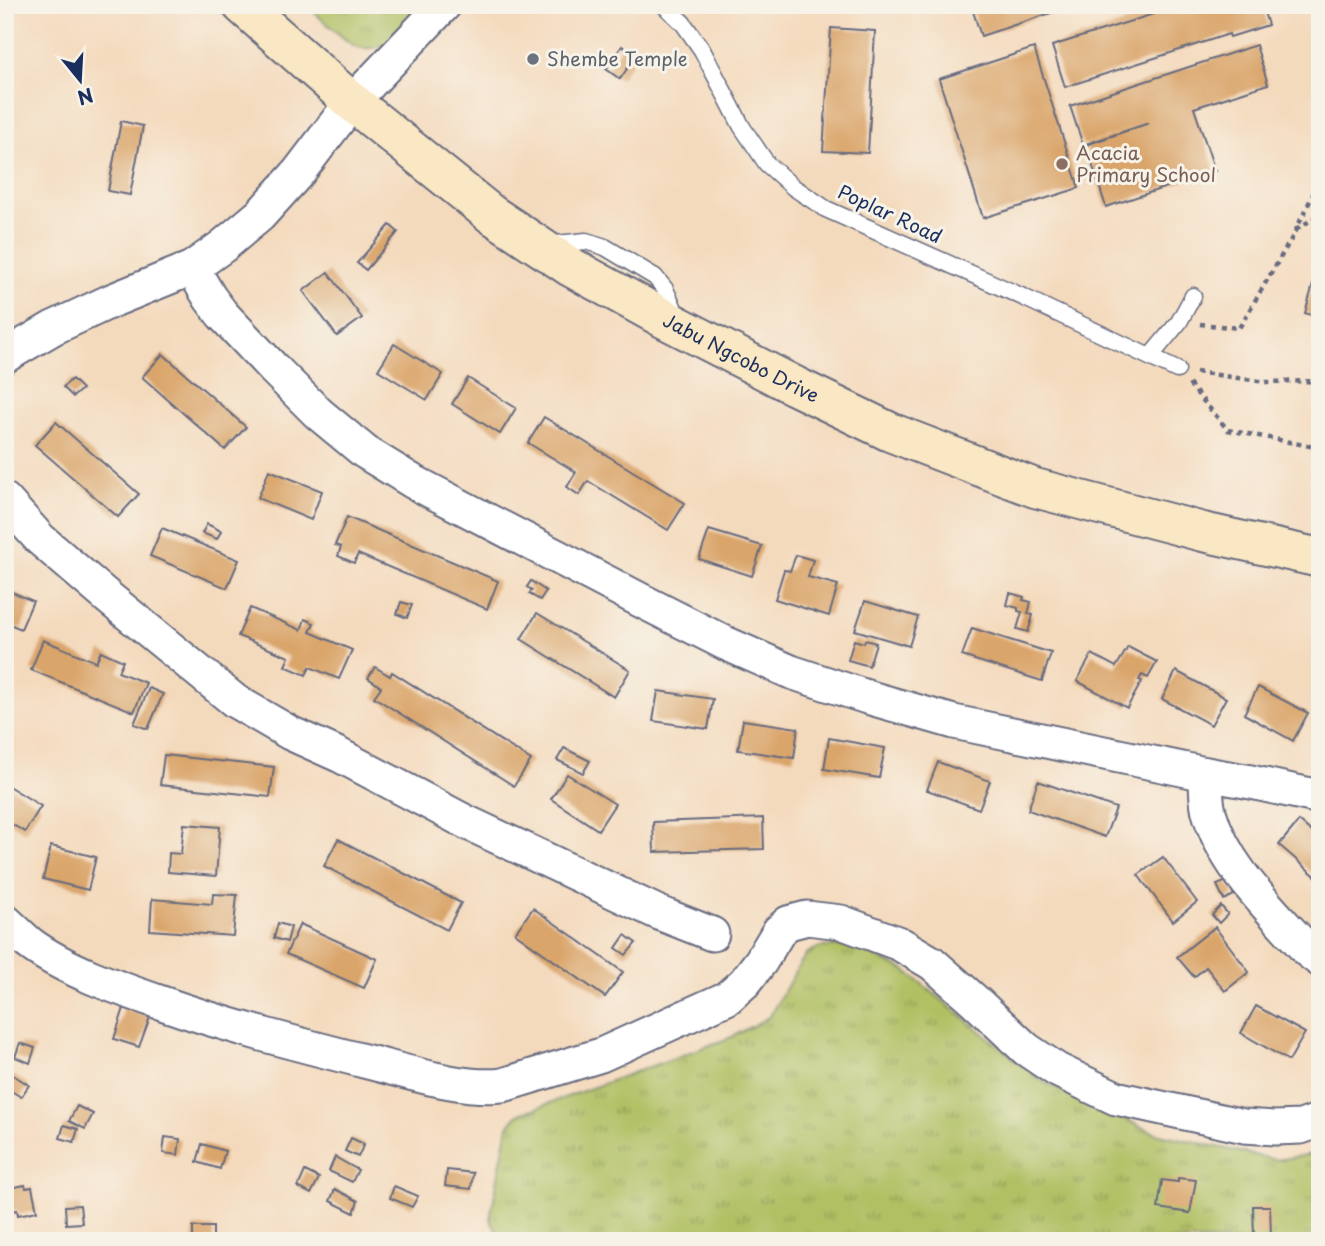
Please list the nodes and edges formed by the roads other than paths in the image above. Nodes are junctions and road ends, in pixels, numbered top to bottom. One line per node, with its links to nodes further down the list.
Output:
1 (242, 5): 4 (main road, Jabu Ngcobo Drive)
2 (444, 5): 4 (street)
3 (664, 5): 8 (lane, Poplar Road)
4 (352, 102): 5 (street); 11 (main road, Jabu Ngcobo Drive)
5 (192, 268): 7 (street); 12 (street)
6 (1193, 296): 8 (lane)
7 (5, 356)
8 (1150, 357): 9 (lane, Poplar Road)
9 (1177, 370)
10 (5, 500): 15 (street)
11 (1320, 558)
12 (1206, 774): 13 (street); 16 (street)
13 (1320, 797)
14 (5, 921): 17 (street)
15 (712, 934)
16 (1320, 960)
17 (1320, 1120)

